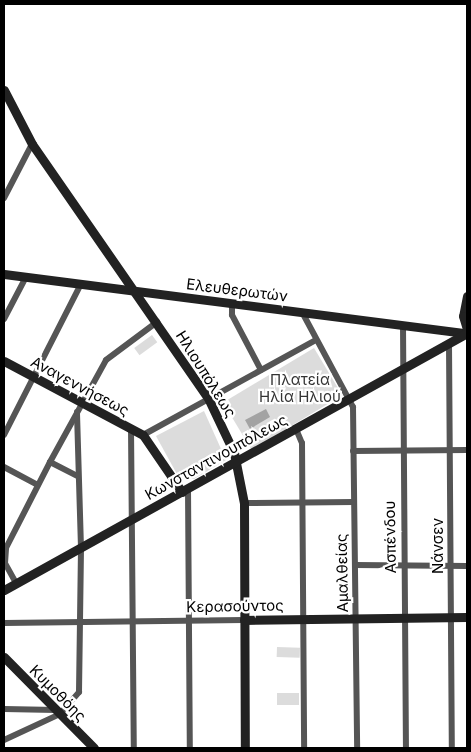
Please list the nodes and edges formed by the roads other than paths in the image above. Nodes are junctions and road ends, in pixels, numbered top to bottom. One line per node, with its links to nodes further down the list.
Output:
1 (4, 90): 2 (main road, Ηλιουπόλεως)
2 (8, 112): 3 (main road, Ηλιουπόλεως)
3 (32, 144): 4 (street); 8 (main road, Ηλιουπόλεως)
4 (4, 198)
5 (4, 274): 6 (main road, Ελευθερωτών)
6 (26, 277): 7 (main road, Ελευθερωτών); 12 (street)
7 (82, 284): 8 (main road, Ελευθερωτών); 21 (street)
8 (136, 291): 10 (main road, Ελευθερωτών); 13 (main road, Ηλιουπόλεως)
9 (467, 296): 15 (main road)
10 (232, 303): 11 (main road, Ελευθερωτών); 19 (street)
11 (302, 312): 14 (main road, Ελευθερωτών); 16 (street)
12 (4, 319)
13 (157, 322): 23 (main road, Ηλιουπόλεως); 24 (street)
14 (403, 325): 15 (main road, Ελευθερωτών); 20 (street, Ασπένδου)
15 (467, 332): 17 (main road, Κωνσταντινουπόλεως)
16 (316, 340): 19 (street); 22 (street)
17 (449, 344): 20 (main road, Κωνσταντινουπόλεως); 31 (street, Νάνσεν)
18 (4, 361): 21 (main road, Αναγεννήσεως)
19 (262, 370): 23 (street)
20 (401, 371): 22 (main road, Κωνσταντινουπόλεως); 30 (street, Ασπένδου)
21 (34, 377): 24 (main road, Αναγεννήσεως); 28 (street)
22 (350, 399): 27 (main road, Κωνσταντινουπόλεως); 33 (street, Αμαλθείας)
23 (209, 400): 29 (street); 35 (main road, Ηλιουπόλεως)
24 (82, 402): 25 (street); 26 (main road, Αναγεννήσεως)
25 (78, 412): 34 (street); 37 (street)
26 (131, 428): 29 (main road, Αναγεννήσεως); 43 (street)
27 (296, 429): 35 (main road, Κωνσταντινουπόλεως); 42 (street)
28 (4, 435)
29 (144, 436): 39 (main road)
30 (401, 450): 31 (street); 33 (street); 46 (street, Ασπένδου)
31 (450, 450): 32 (street); 47 (street, Νάνσεν)
32 (467, 450)
33 (353, 451): 40 (street, Αμαλθείας)
34 (50, 462): 37 (street); 38 (street)
35 (236, 462): 39 (main road, Κωνσταντινουπόλεως); 41 (main road, Ηλιουπόλεως)
36 (4, 466): 38 (street)
37 (78, 476): 44 (street)
38 (38, 485): 49 (street)
39 (185, 490): 43 (main road, Κωνσταντινουπόλεως); 56 (street)
40 (354, 502): 42 (street); 45 (street, Αμαλθείας)
41 (244, 503): 42 (street); 57 (main road, Ηλιουπόλεως)
42 (302, 503): 55 (street)
43 (133, 519): 44 (main road, Κωνσταντινουπόλεως); 58 (street)
44 (81, 548): 49 (main road, Κωνσταντινουπόλεως); 60 (street)
45 (355, 565): 46 (street); 53 (street, Αμαλθείας)
46 (403, 565): 47 (street); 54 (street, Ασπένδου)
47 (451, 565): 48 (street); 51 (street, Νάνσεν)
48 (467, 566)
49 (16, 583): 50 (main road, Κωνσταντινουπόλεως)
50 (4, 590)
51 (451, 617): 52 (main road, Κερασούντος); 54 (main road, Κερασούντος); 72 (street, Νάνσεν)
52 (467, 617)
53 (355, 618): 54 (main road, Κερασούντος); 55 (main road, Κερασούντος); 70 (street, Αμαλθείας)
54 (405, 618): 71 (street, Ασπένδου)
55 (303, 619): 57 (main road, Κερασούντος); 69 (street)
56 (189, 620): 57 (street, Κερασούντος); 58 (street, Κερασούντος); 67 (street)
57 (244, 620): 68 (main road, Ηλιουπόλεως)
58 (134, 621): 60 (street, Κερασούντος); 66 (street)
59 (4, 622): 60 (street, Κερασούντος)
60 (79, 622): 63 (street)
61 (4, 657): 63 (main road, Κυμοθόης)
62 (4, 709): 63 (street)
63 (58, 712): 64 (street); 65 (main road, Κυμοθόης)
64 (4, 740)
65 (94, 748)
66 (134, 748)
67 (190, 748)
68 (245, 748)
69 (304, 748)
70 (357, 748)
71 (406, 748)
72 (452, 748)

